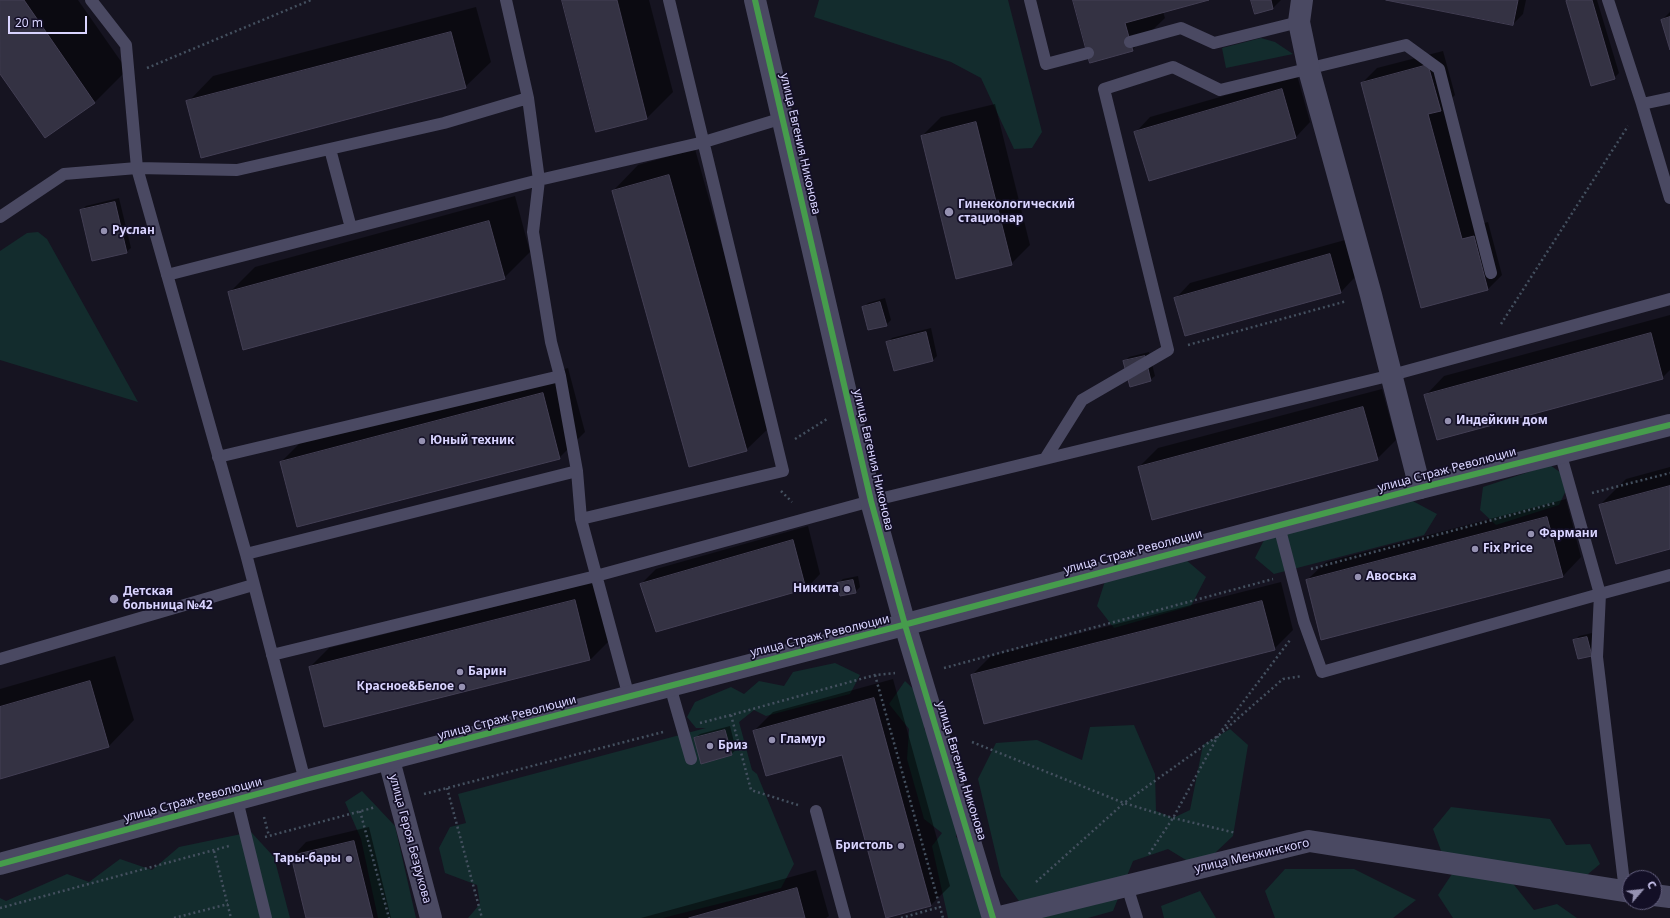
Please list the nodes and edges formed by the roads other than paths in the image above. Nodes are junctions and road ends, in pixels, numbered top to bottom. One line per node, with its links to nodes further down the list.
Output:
1 (91, 0): 18 (lane)
2 (506, 0): 12 (lane)
3 (669, 0): 16 (lane)
4 (755, 0): 15 (street, улица Евгения Никонова)
5 (1030, 0): 10 (lane)
6 (1302, 0): 8 (street)
7 (1608, 0): 14 (lane)
8 (1299, 22): 9 (lane); 11 (street)
9 (1130, 42)
10 (1088, 53)
11 (1309, 70): 23 (lane); 27 (street); 31 (lane)
12 (528, 98): 17 (lane); 19 (lane)
13 (1670, 98): 14 (lane)
14 (1642, 104): 20 (lane)
15 (783, 118): 16 (lane); 34 (street, улица Евгения Никонова)
16 (704, 142): 19 (lane); 35 (lane)
17 (330, 149): 18 (lane); 22 (lane)
18 (137, 168): 21 (lane); 24 (lane)
19 (539, 180): 22 (lane); 26 (lane)
20 (1670, 198)
21 (0, 217)
22 (351, 228): 24 (lane)
23 (1490, 273)
24 (167, 275): 30 (lane)
25 (1670, 299): 27 (lane)
26 (560, 376): 30 (lane); 32 (lane)
27 (1392, 376): 31 (lane); 33 (street)
28 (1670, 425): 29 (street, улица Страж Революции)
29 (1560, 452): 33 (street, улица Страж Революции); 41 (lane)
30 (218, 457): 37 (lane)
31 (1045, 459): 34 (lane)
32 (577, 472): 35 (lane); 37 (lane)
33 (1420, 488): 36 (street, улица Страж Революции)
34 (871, 501): 39 (lane); 42 (street, улица Евгения Никонова)
35 (581, 519): 39 (lane)
36 (1279, 526): 41 (lane); 42 (street, улица Страж Революции)
37 (246, 554): 40 (lane)
38 (1670, 575): 41 (lane)
39 (596, 576): 43 (lane); 46 (lane)
40 (254, 585): 43 (lane); 44 (lane)
41 (1600, 594): 53 (lane)
42 (905, 625): 45 (street, улица Страж Революции); 59 (street, улица Евгения Никонова)
43 (272, 655): 49 (lane)
44 (0, 659)
45 (670, 686): 46 (street, улица Страж Революции); 47 (lane)
46 (628, 697): 48 (street, улица Страж Революции)
47 (691, 759)
48 (390, 760): 49 (street, улица Страж Революции); 57 (street, улица Героя Безрукова)
49 (305, 781): 50 (street, улица Страж Революции)
50 (237, 800): 52 (street, улица Страж Революции); 56 (lane)
51 (816, 811): 58 (lane)
52 (0, 864)
53 (1624, 870)
54 (1127, 886): 55 (street, улица Менжинского); 59 (street, улица Менжинского); 60 (lane)
55 (1622, 890)
56 (266, 918)
57 (431, 918)
58 (845, 918)
59 (995, 918)
60 (1137, 918)

